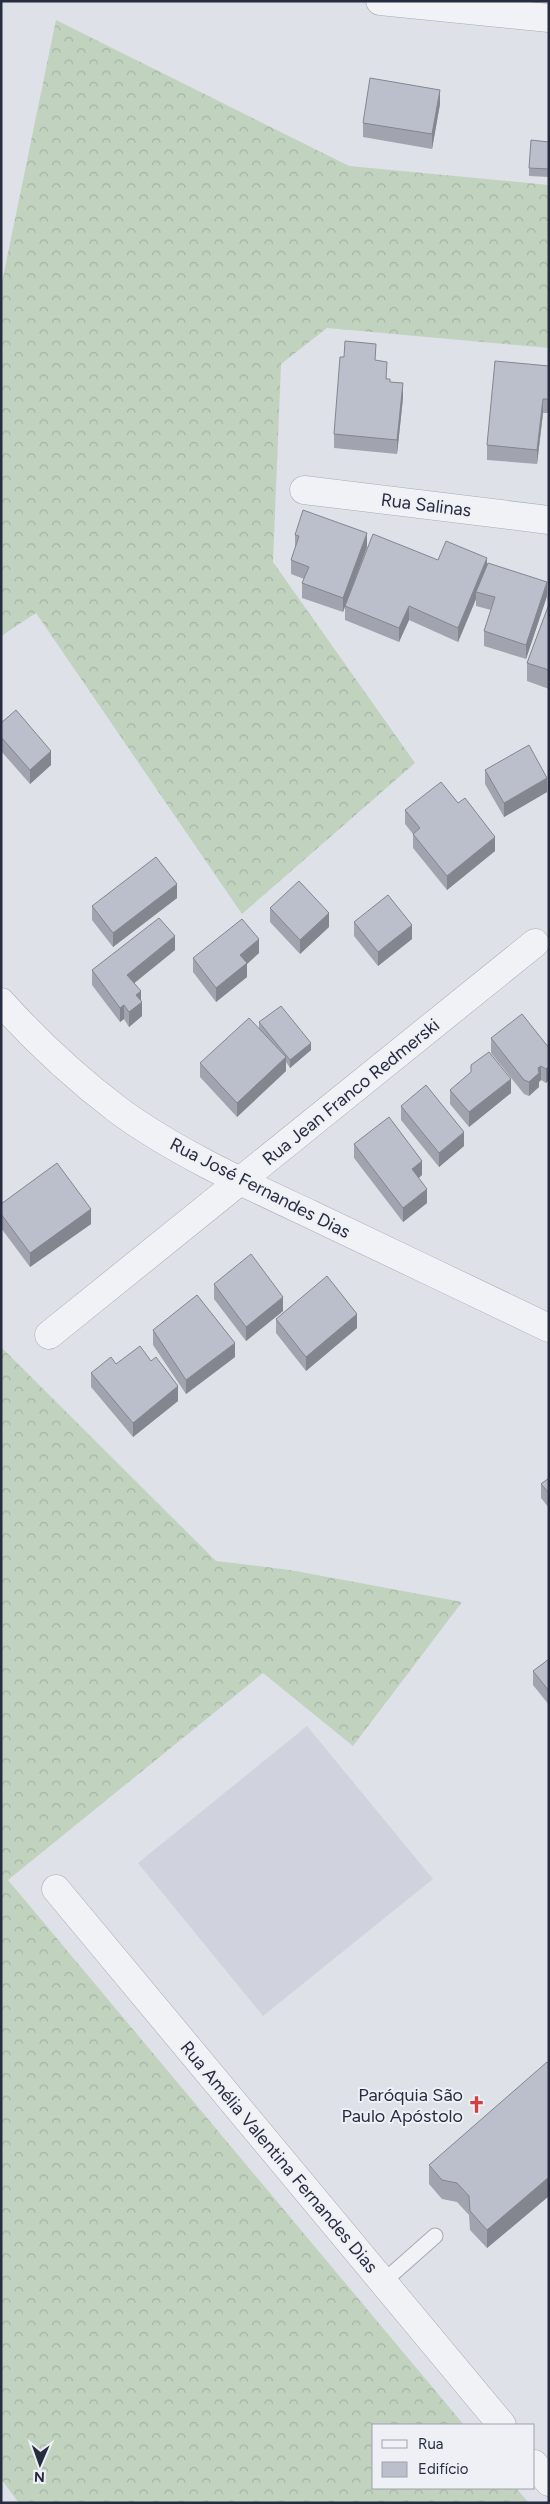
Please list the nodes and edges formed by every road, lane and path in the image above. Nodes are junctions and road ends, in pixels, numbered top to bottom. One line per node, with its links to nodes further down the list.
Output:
1 (380, 1): 2 (street)
2 (549, 18)
3 (304, 490): 4 (street, Rua Salinas)
4 (549, 520)
5 (535, 943): 7 (street, Rua Jean Franco Redmerski)
6 (1, 1002): 7 (street, Rua José Fernandes Dias)
7 (241, 1181): 8 (street, Rua José Fernandes Dias); 9 (street, Rua Jean Franco Redmerski)
8 (549, 1328)
9 (49, 1335)
10 (56, 1889): 12 (street, Rua Amélia Valentina Fernandes Dias)
11 (435, 2236): 12 (lane)
12 (384, 2282): 13 (street, Rua Amélia Valentina Fernandes Dias)
13 (501, 2424)
14 (535, 2465): 15 (street)
15 (549, 2482)

